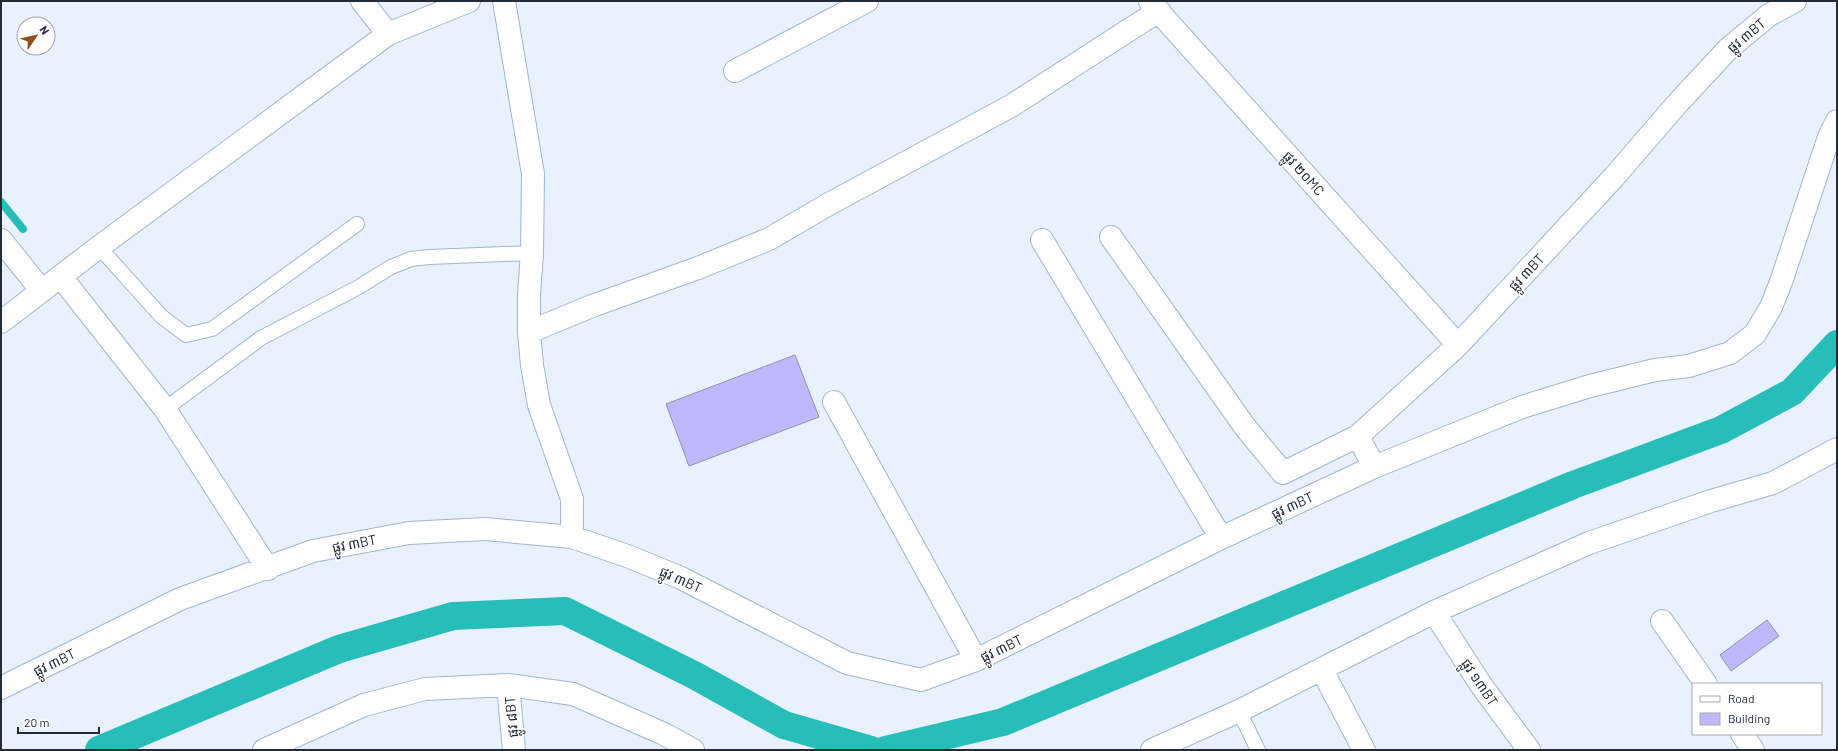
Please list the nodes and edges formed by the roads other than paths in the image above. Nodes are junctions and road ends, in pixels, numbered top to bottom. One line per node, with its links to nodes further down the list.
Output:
1 (362, 1): 7 (street)
2 (469, 1): 7 (street)
3 (504, 1): 15 (street)
4 (867, 1): 8 (street)
5 (1795, 1): 20 (street, ផ្លូវ ៣BT)
6 (1155, 6): 19 (street); 20 (street, ផ្លូវ ២០MC)
7 (388, 34): 14 (street)
8 (735, 71)
9 (1837, 121): 25 (street, ផ្លូវ ៣BT)
10 (357, 224): 14 (lane)
11 (1111, 237): 23 (street, ផ្លូវ ៣BT)
12 (1, 240): 17 (street)
13 (1042, 240): 27 (street)
14 (99, 247): 16 (street)
15 (532, 253): 19 (street); 22 (lane)
16 (61, 277): 17 (street); 22 (street)
17 (42, 291): 18 (street)
18 (1, 322)
19 (529, 332): 26 (street)
20 (1458, 345): 23 (street, ផ្លូវ ៣BT)
21 (834, 402): 31 (street)
22 (165, 408): 28 (street)
23 (1358, 436): 25 (street)
24 (1837, 449): 29 (street)
25 (1374, 467): 27 (street, ផ្លូវ ៣BT)
26 (572, 537): 28 (street, ផ្លូវ ៣BT); 31 (street, ផ្លូវ ៣BT)
27 (1221, 538): 31 (street, ផ្លូវ ៣BT)
28 (268, 569): 35 (street, ផ្លូវ ៣BT)
29 (1434, 612): 32 (street); 44 (street, ផ្លូវ ១៣BT)
30 (1662, 621): 33 (street)
31 (976, 660)
32 (1322, 670): 36 (street); 43 (street)
33 (1705, 683)
34 (508, 685): 38 (street); 39 (street, ផ្លូវ ៨BT); 40 (street)
35 (1, 688)
36 (1239, 711): 41 (street); 42 (lane)
37 (1743, 735): 45 (street)
38 (264, 750)
39 (514, 750)
40 (693, 750)
41 (1152, 750)
42 (1258, 750)
43 (1364, 750)
44 (1529, 750)
45 (1753, 750)

